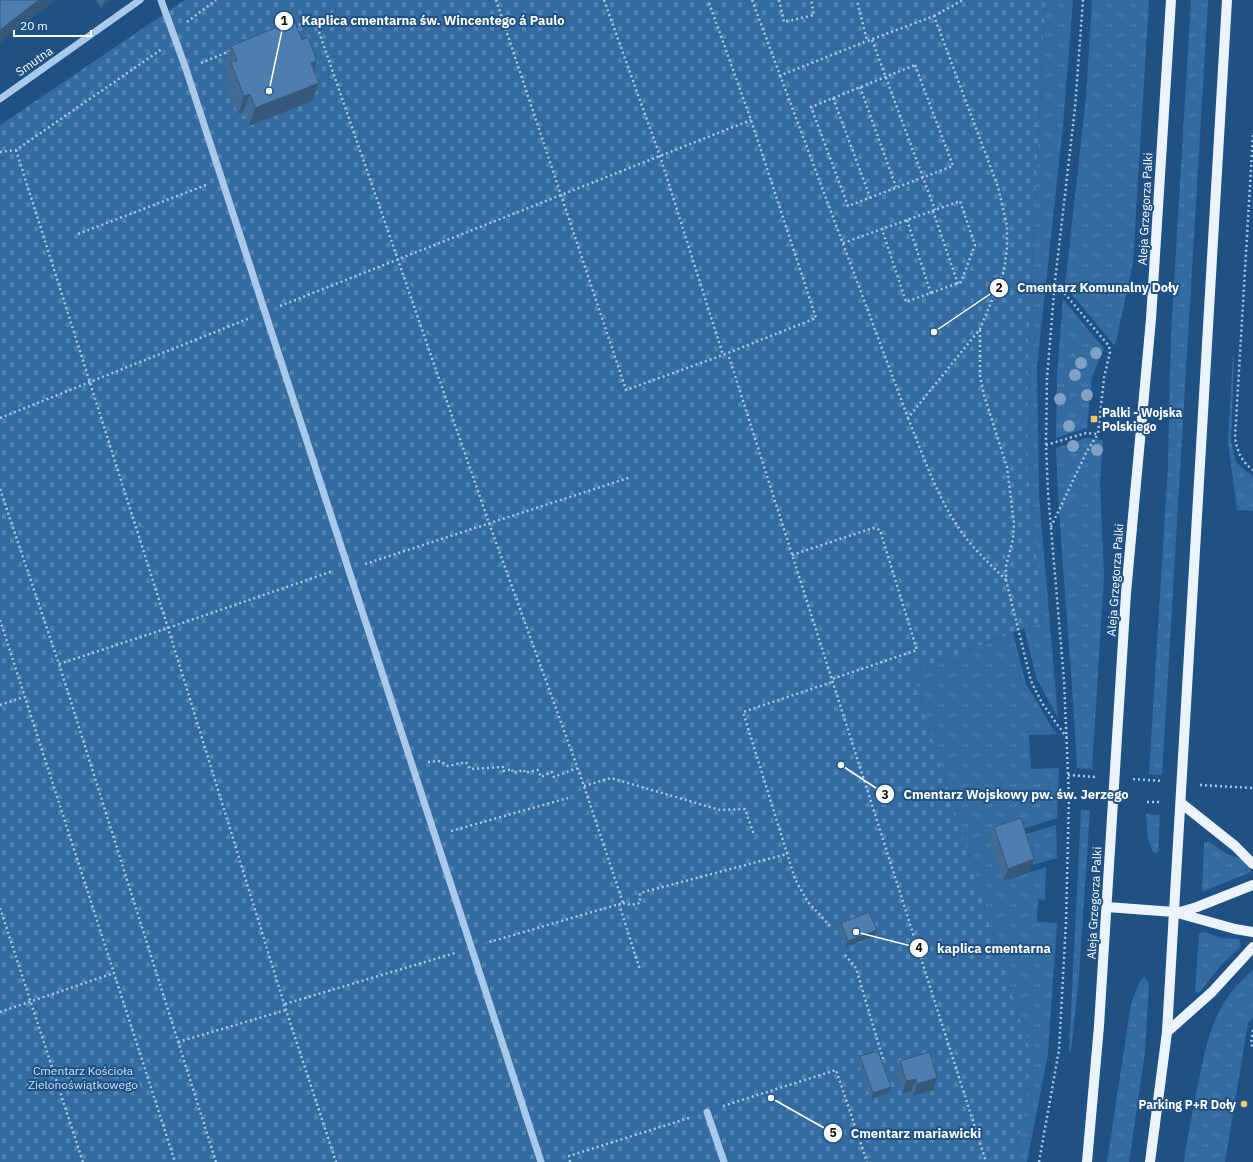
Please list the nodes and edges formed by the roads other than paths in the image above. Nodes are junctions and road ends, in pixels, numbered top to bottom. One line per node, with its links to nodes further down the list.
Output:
1 (140, 0): 5 (street, Smutna)
2 (161, 0): 15 (street)
3 (1171, 0): 9 (main road, Aleja Grzegorza Palki)
4 (1227, 0): 6 (main road)
5 (0, 99)
6 (1180, 803): 7 (main road); 10 (main road)
7 (1253, 864)
8 (1253, 885): 10 (main road)
9 (1107, 907): 10 (main road); 17 (main road, Aleja Grzegorza Palki)
10 (1174, 912): 11 (main road); 13 (main road)
11 (1253, 932)
12 (1253, 947): 13 (main road)
13 (1167, 1032): 18 (main road)
14 (707, 1112): 16 (street)
15 (541, 1162)
16 (724, 1162)
17 (1087, 1162)
18 (1150, 1162)

